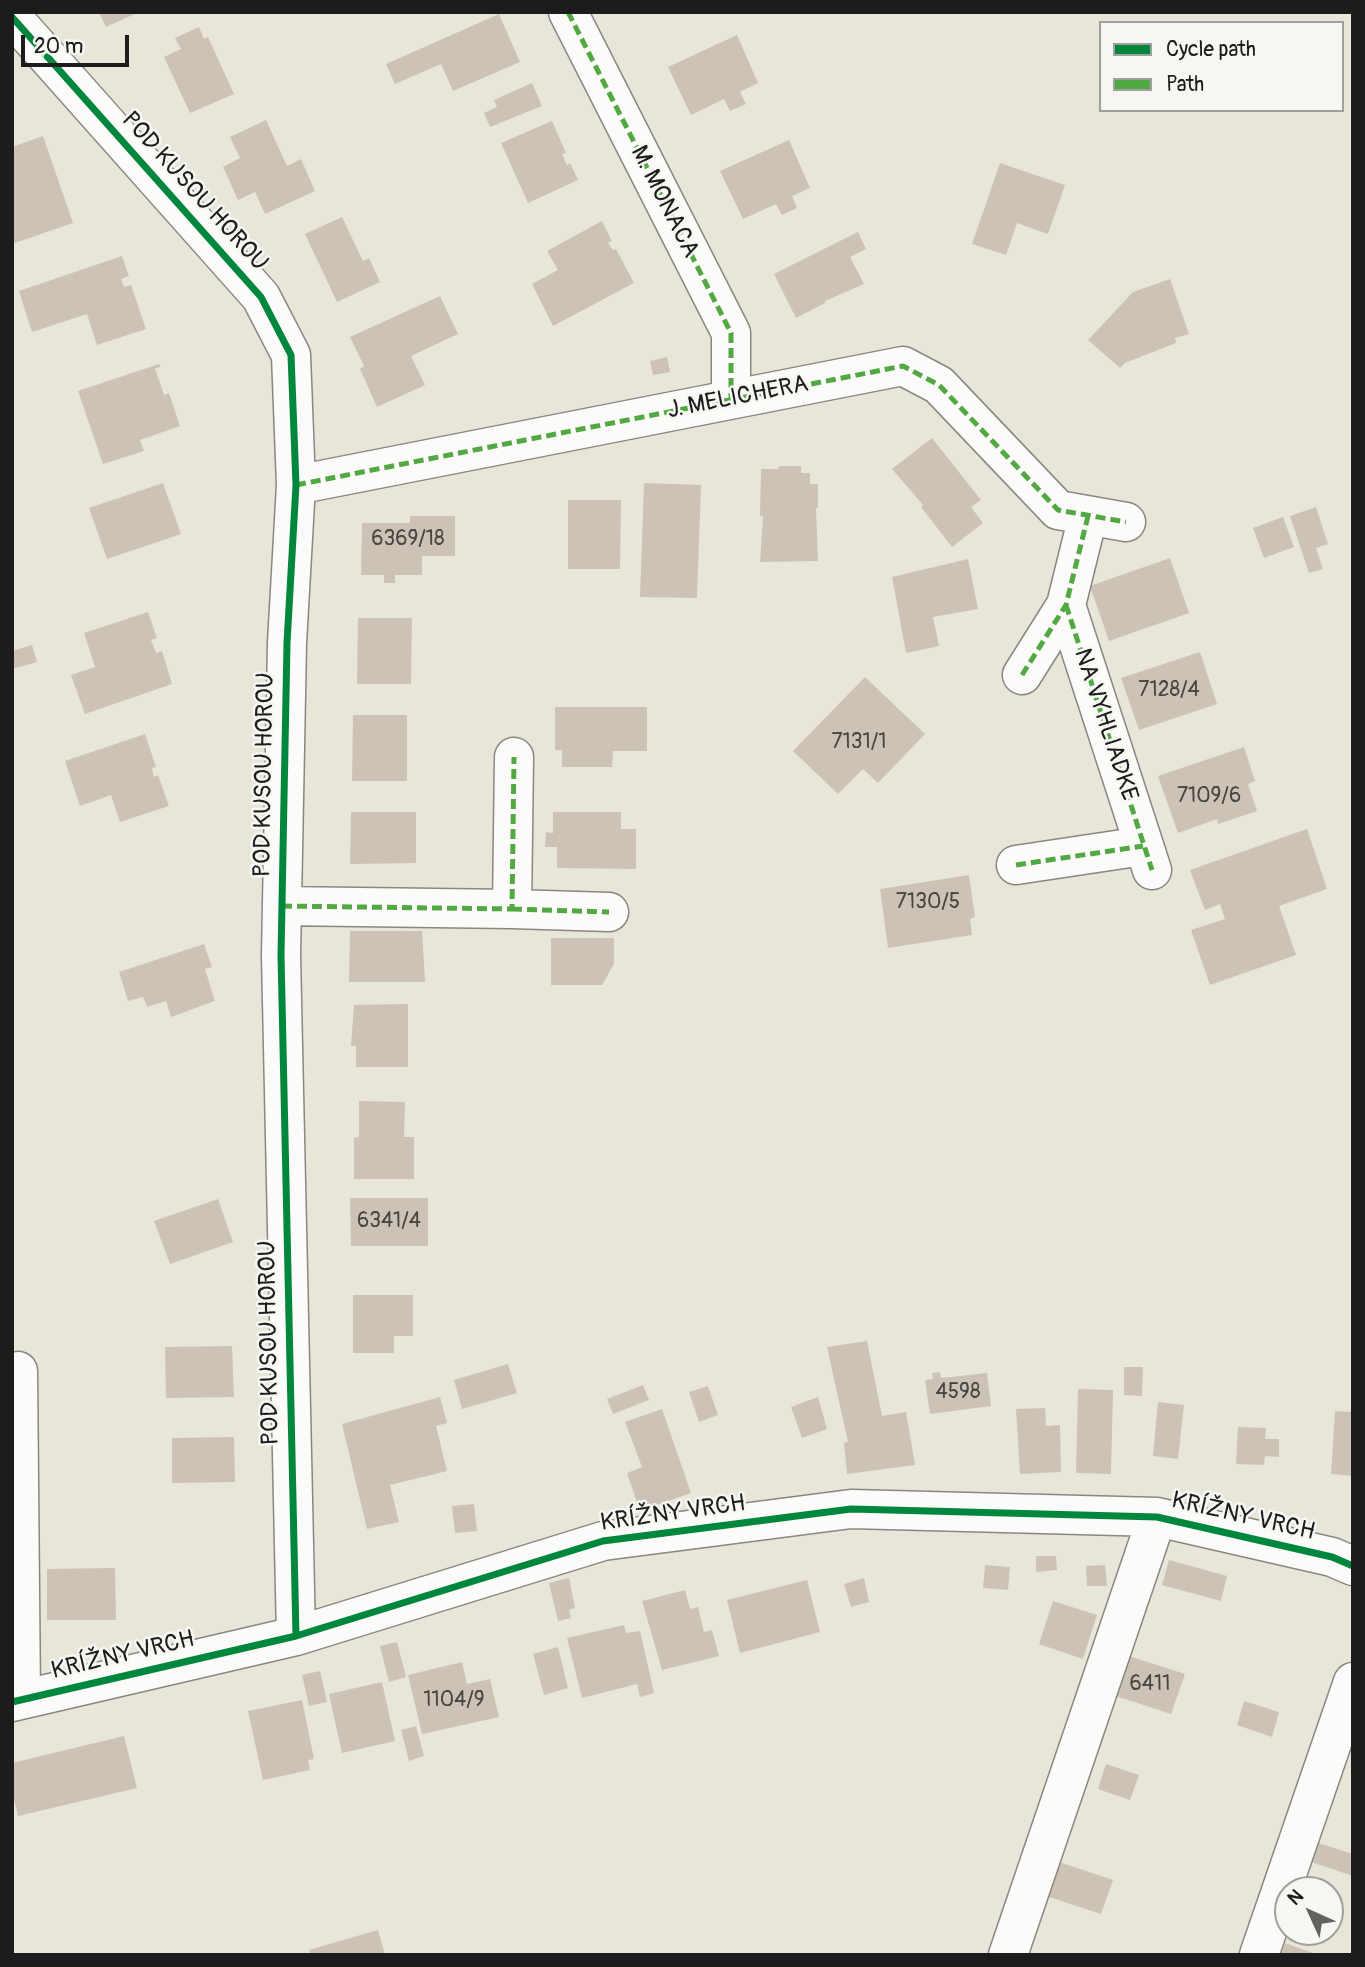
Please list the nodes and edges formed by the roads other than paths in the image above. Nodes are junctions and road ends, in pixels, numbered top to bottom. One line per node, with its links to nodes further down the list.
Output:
1 (568, 12): 3 (street, M. MONACA)
2 (12, 17): 4 (street, POD KUSOU HOROU)
3 (731, 399): 4 (street, J. MELICHERA); 5 (street, J. MELICHERA)
4 (296, 485): 11 (street, POD KUSOU HOROU)
5 (1088, 516): 6 (street, J. MELICHERA); 7 (street, NA VYHLIADKE)
6 (1126, 522)
7 (1066, 605): 8 (street, NA VYHLIADKE); 10 (street, NA VYHLIADKE)
8 (1022, 675)
9 (514, 757): 12 (street)
10 (1016, 864)
11 (282, 906): 12 (street, POD KUSOU HOROU); 17 (street, POD KUSOU HOROU)
12 (512, 909): 13 (street, POD KUSOU HOROU)
13 (609, 912)
14 (18, 1371): 19 (street)
15 (1157, 1517): 16 (street, KRÍŽNY VRCH); 17 (street, KRÍŽNY VRCH); 20 (street, KRÍŽNY VRCH)
16 (1353, 1566)
17 (296, 1636): 19 (street, KRÍŽNY VRCH)
18 (1353, 1682): 21 (street)
19 (16, 1701)
20 (1008, 1955)
21 (1258, 1955)

